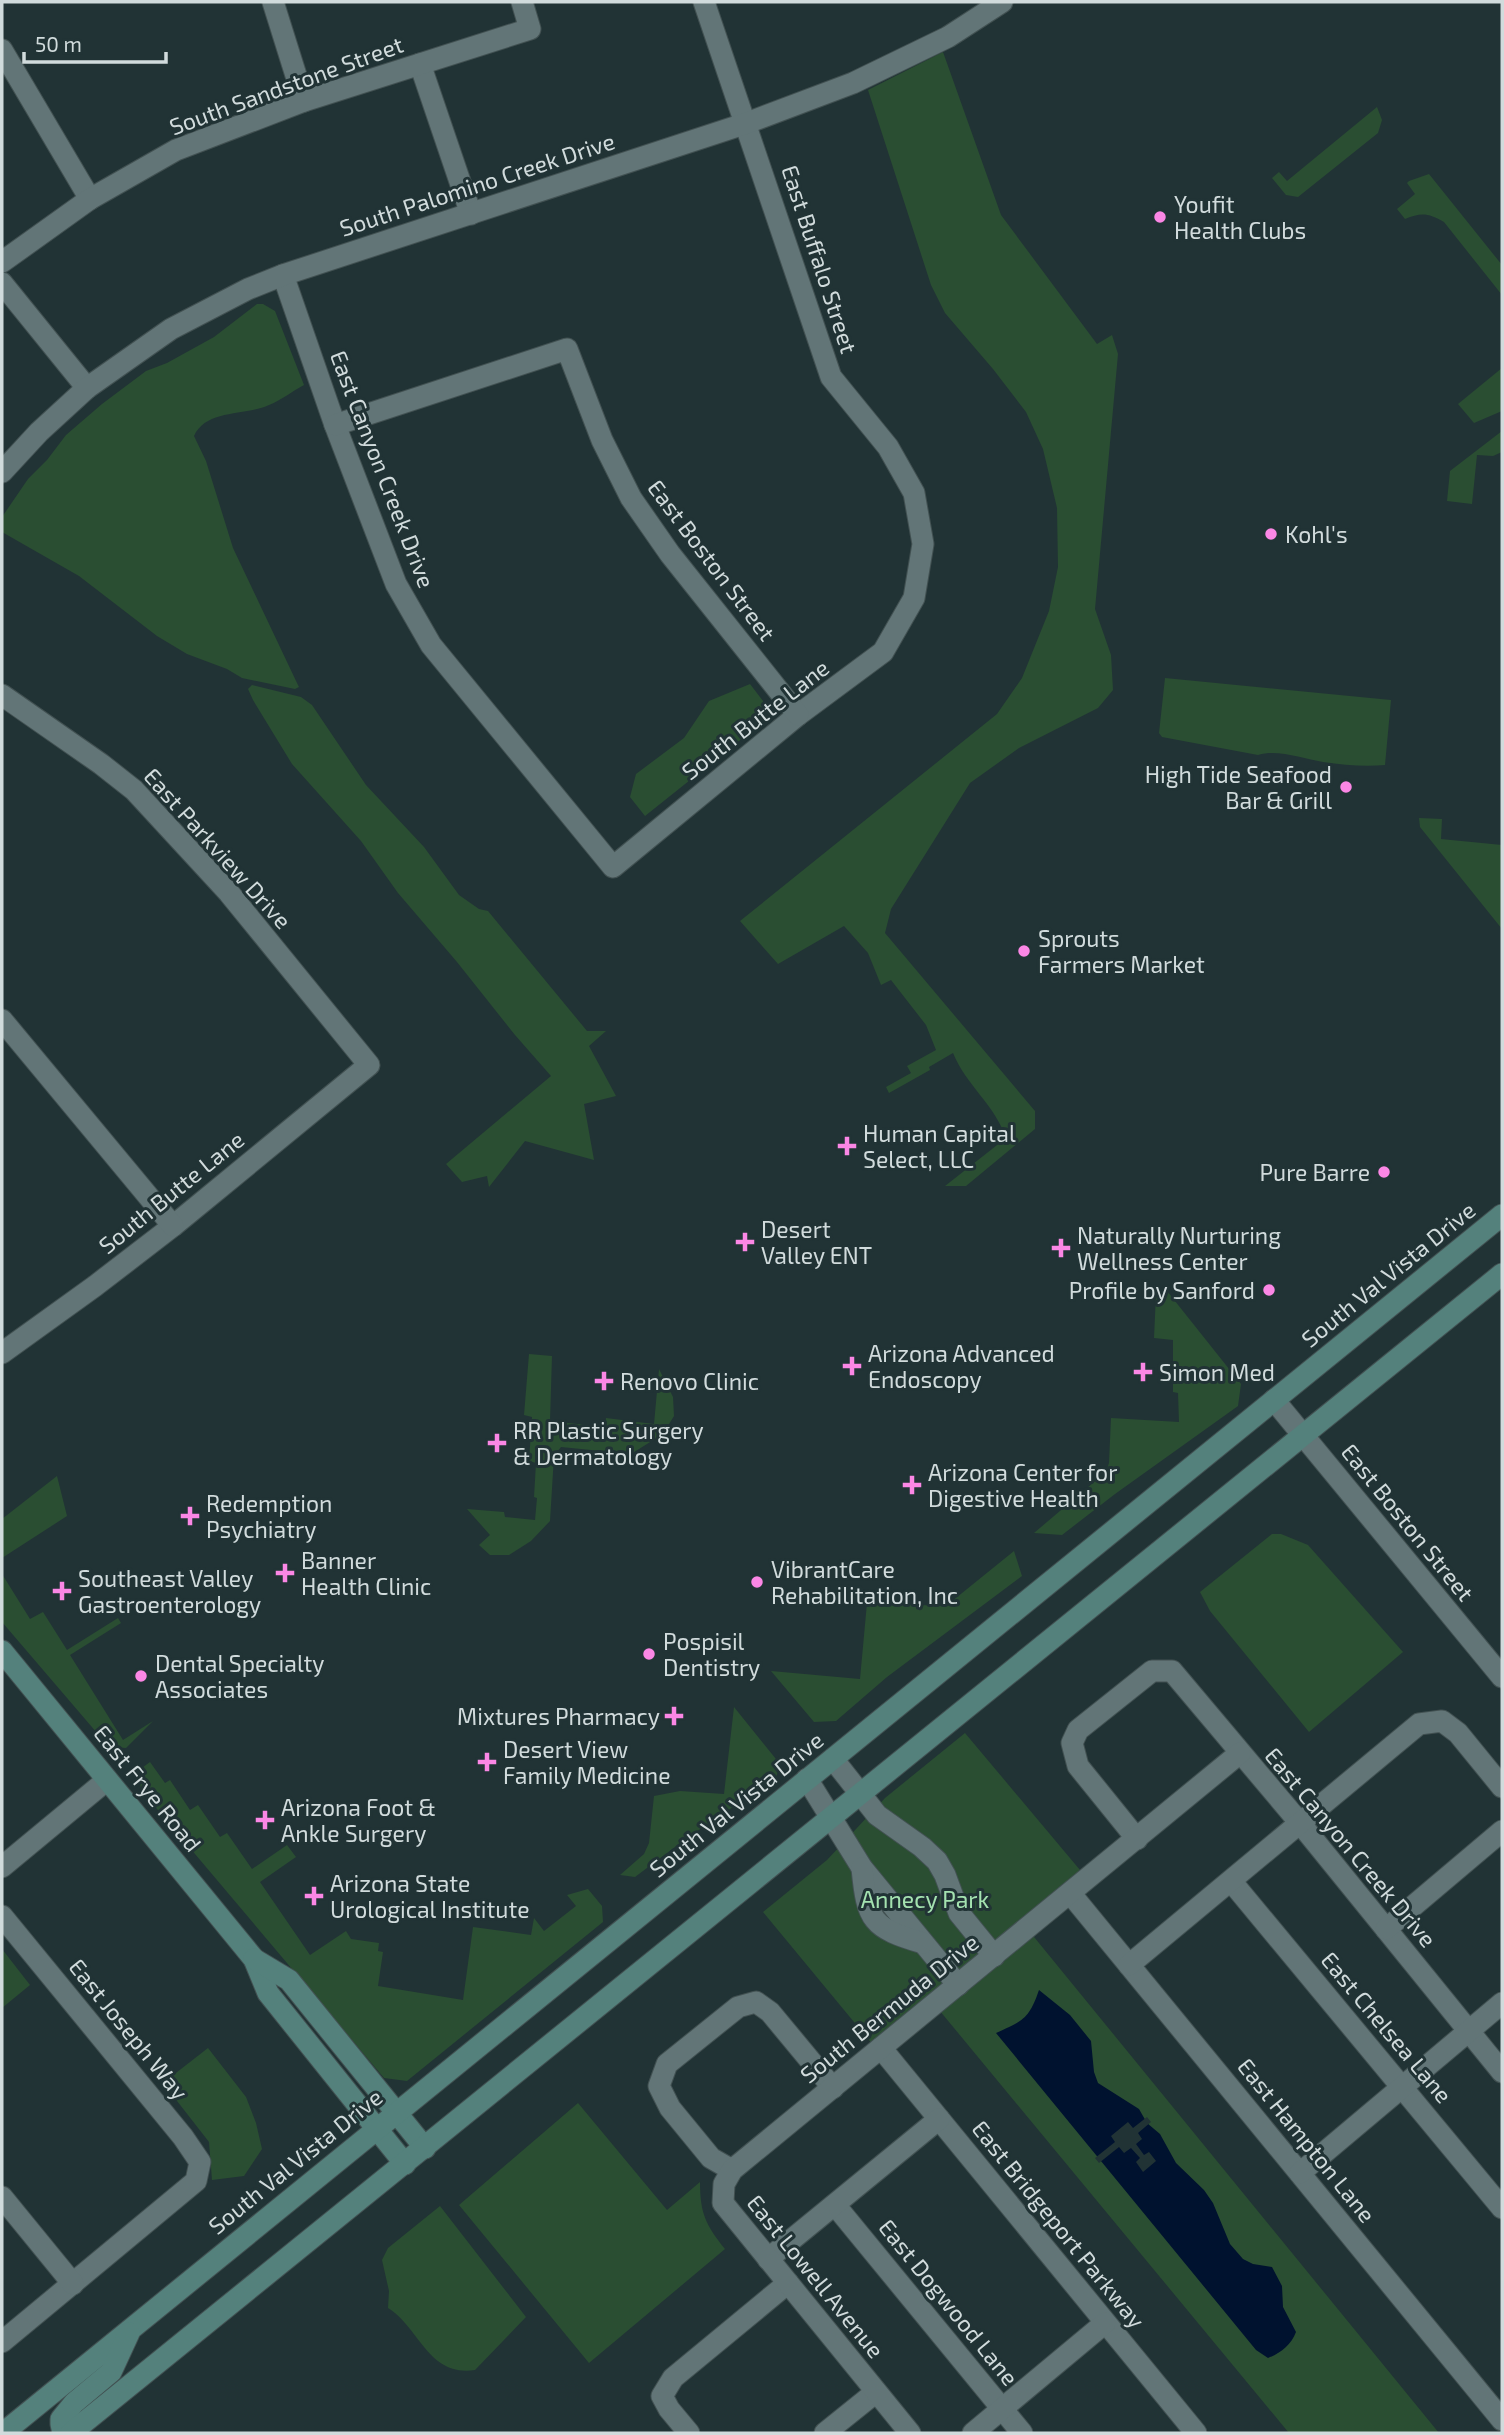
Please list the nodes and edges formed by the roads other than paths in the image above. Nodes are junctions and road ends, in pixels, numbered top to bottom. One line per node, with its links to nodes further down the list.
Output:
1 (272, 2): 7 (street)
2 (522, 2): 6 (street, South Sandstone Street)
3 (704, 2): 8 (street, East Buffalo Street)
4 (1002, 2): 8 (street, South Palomino Creek Drive)
5 (2, 50): 9 (street)
6 (419, 64): 7 (street, South Sandstone Street); 10 (street)
7 (304, 101): 9 (street, South Sandstone Street)
8 (747, 123): 10 (street, South Palomino Creek Drive); 17 (street, East Buffalo Street)
9 (90, 199): 11 (street, South Sandstone Street)
10 (471, 214): 12 (street, South Palomino Creek Drive)
11 (2, 262)
12 (283, 275): 14 (street, South Palomino Creek Drive); 15 (street, East Canyon Creek Drive)
13 (2, 283): 14 (street)
14 (87, 388): 16 (street, South Palomino Creek Drive)
15 (335, 425): 19 (street, East Boston Street); 20 (street, East Canyon Creek Drive)
16 (2, 471)
17 (914, 598): 19 (street, South Butte Lane)
18 (2, 695): 22 (street, East Parkview Drive)
19 (798, 715): 20 (street, South Butte Lane)
20 (613, 867)
21 (2, 1020): 24 (street)
22 (369, 1065): 24 (street, South Butte Lane)
23 (1502, 1215): 27 (main road, South Val Vista Drive)
24 (173, 1226): 26 (street, South Butte Lane)
25 (1502, 1274): 28 (main road)
26 (2, 1353)
27 (1274, 1399): 28 (street, East Boston Street); 32 (main road, South Val Vista Drive)
28 (1303, 1435): 30 (street, East Boston Street); 36 (main road)
29 (2, 1651): 34 (main road, East Frye Road)
30 (1502, 1677)
31 (1240, 1753): 38 (street, East Canyon Creek Drive); 40 (street, South Bermuda Drive); 40 (street, East Canyon Creek Drive)
32 (833, 1759): 33 (main road, South Val Vista Drive); 36 (street)
33 (807, 1779): 37 (street); 56 (main road, South Val Vista Drive)
34 (107, 1780): 41 (street); 47 (main road, East Frye Road)
35 (1502, 1787): 38 (street)
36 (862, 1794): 37 (main road); 46 (street)
37 (831, 1819): 49 (street); 59 (main road)
38 (1300, 1823): 42 (street); 45 (street, East Canyon Creek Drive)
39 (1502, 1831): 45 (street)
40 (1137, 1839): 43 (street, South Bermuda Drive)
41 (2, 1867)
42 (1231, 1881): 48 (street); 54 (street, East Chelsea Lane)
43 (1070, 1894): 46 (street, South Bermuda Drive); 48 (street, East Hampton Lane)
44 (2, 1916): 68 (street, East Joseph Way)
45 (1386, 1929): 51 (street, East Canyon Creek Drive)
46 (994, 1956): 49 (street, South Bermuda Drive)
47 (254, 1959): 56 (main road, East Frye Road); 58 (main road, East Frye Road)
48 (1129, 1965): 62 (street, East Hampton Lane)
49 (958, 1985): 52 (street, South Bermuda Drive)
50 (1502, 2003): 51 (street)
51 (1469, 2031): 53 (street, East Canyon Creek Drive); 54 (street)
52 (881, 2049): 55 (street, South Bermuda Drive); 57 (street, East Bridgeport Parkway)
53 (1502, 2072)
54 (1403, 2087): 62 (street); 65 (street, East Chelsea Lane)
55 (833, 2088): 61 (street, South Bermuda Drive); 61 (street, East Lowell Avenue)
56 (397, 2113): 58 (main road, South Val Vista Drive); 59 (main road, East Frye Road)
57 (939, 2119): 64 (street); 69 (street, East Bridgeport Parkway)
58 (377, 2129): 60 (main road, East Frye Road); 70 (main road, South Val Vista Drive)
59 (425, 2148): 60 (main road)
60 (405, 2164): 77 (main road)
61 (732, 2170): 66 (street, East Lowell Avenue)
62 (1300, 2173): 73 (street, East Hampton Lane)
63 (2, 2197): 68 (street)
64 (835, 2205): 66 (street); 74 (street, East Dogwood Lane)
65 (1502, 2208)
66 (768, 2259): 67 (street, East Lowell Avenue)
67 (788, 2283): 72 (street, East Lowell Avenue); 78 (street)
68 (73, 2284): 71 (street)
69 (1105, 2323): 74 (street); 83 (street, East Bridgeport Parkway)
70 (133, 2325): 75 (main road, South Val Vista Drive); 76 (main road)
71 (2, 2342)
72 (876, 2392): 79 (street); 80 (street, East Lowell Avenue)
73 (1498, 2407)
74 (1002, 2409): 81 (street); 82 (street, East Dogwood Lane)
75 (2, 2433)
76 (63, 2433)
77 (71, 2433)
78 (689, 2433)
79 (825, 2433)
80 (910, 2433)
81 (973, 2433)
82 (1022, 2433)
83 (1196, 2433)

